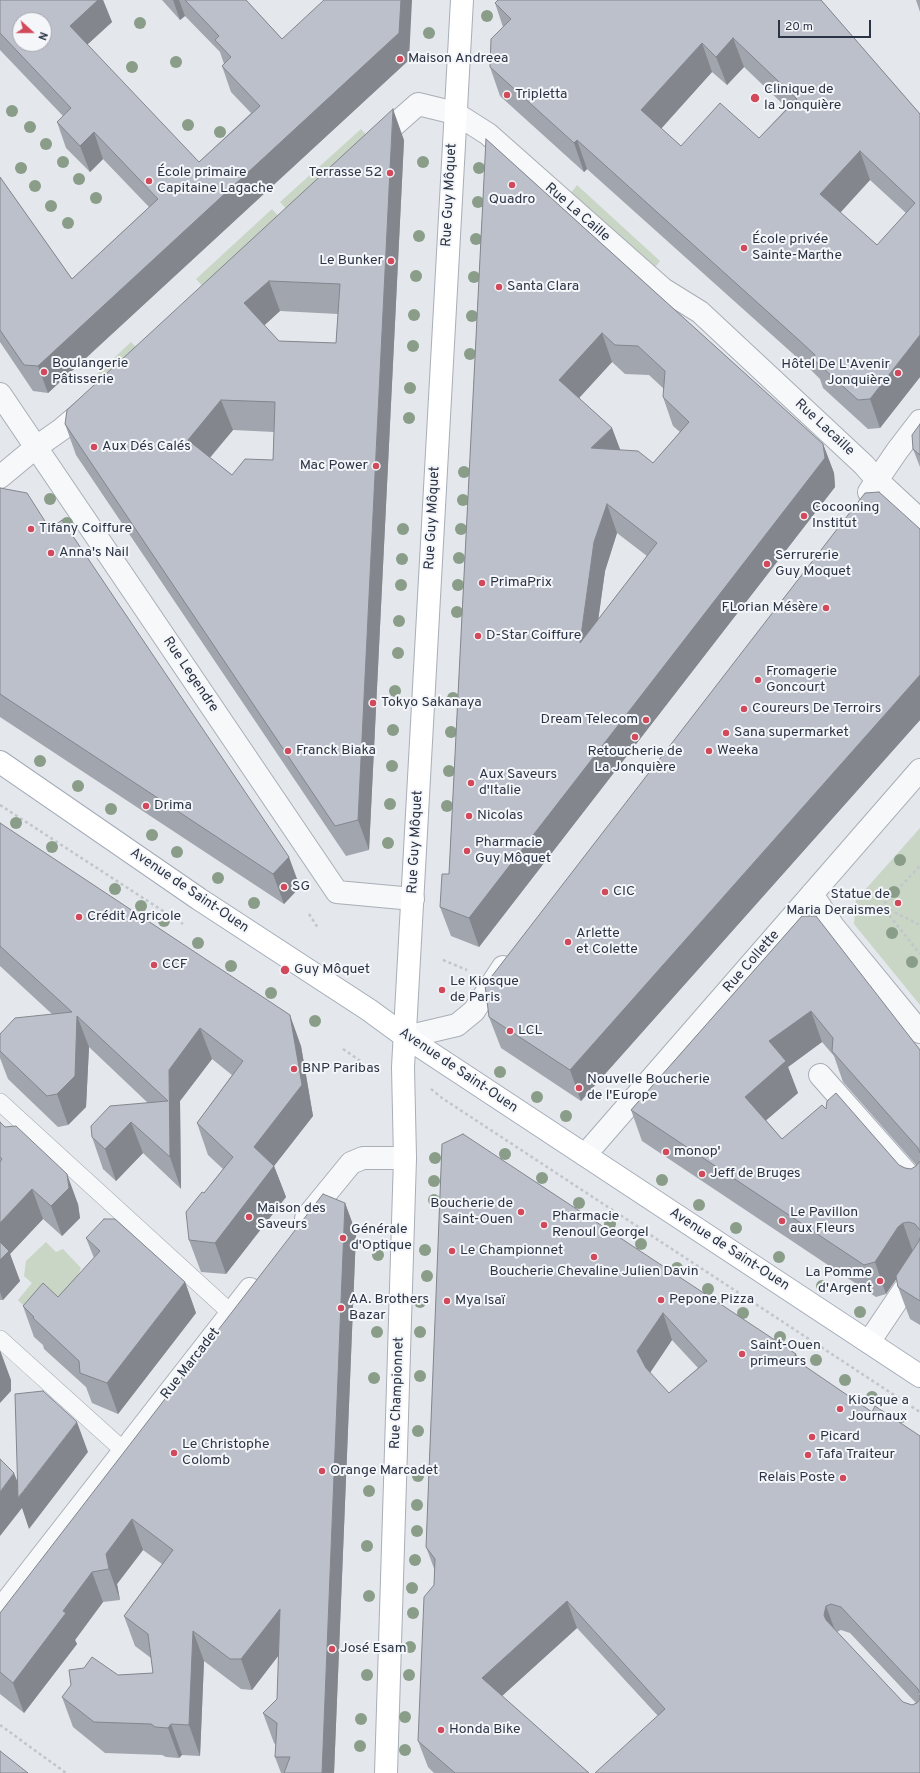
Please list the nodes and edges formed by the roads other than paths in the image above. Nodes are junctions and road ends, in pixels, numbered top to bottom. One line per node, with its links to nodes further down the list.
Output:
1 (462, 0): 2 (main road, Rue Guy Môquet)
2 (455, 113): 3 (street, Rue La Caille); 4 (street, Rue La Caille); 16 (main road, Rue Guy Môquet)
3 (361, 156)
4 (700, 312): 10 (street, Rue Lacaille)
5 (103, 393): 8 (street)
6 (0, 394): 8 (street, Rue Legendre)
7 (920, 421): 10 (street)
8 (35, 448): 9 (street); 16 (street, Rue Legendre)
9 (0, 476)
10 (877, 480): 11 (street); 12 (street, Rue Lacaille)
11 (859, 507)
12 (920, 520)
13 (0, 762): 19 (main road, Avenue de Saint-Ouen)
14 (920, 770): 15 (street, Rue Collette)
15 (812, 894): 18 (street); 22 (street, Rue Collette)
16 (413, 899): 19 (main road, Rue Guy Môquet)
17 (515, 949): 19 (street)
18 (920, 1032)
19 (406, 1037): 22 (main road, Avenue de Saint-Ouen); 23 (main road, Rue Championnet)
20 (820, 1075): 24 (street)
21 (0, 1102): 28 (lane)
22 (585, 1155): 30 (main road, Avenue de Saint-Ouen)
23 (405, 1158): 25 (street); 34 (main road, Rue Championnet)
24 (920, 1188)
25 (294, 1233)
26 (920, 1266): 30 (street)
27 (260, 1276): 28 (street, Rue Marcadet)
28 (231, 1313): 32 (street, Rue Marcadet)
29 (0, 1339): 32 (lane)
30 (869, 1342): 31 (main road, Avenue de Saint-Ouen)
31 (920, 1376)
32 (123, 1450): 33 (street, Rue Marcadet)
33 (0, 1610)
34 (386, 1772)

